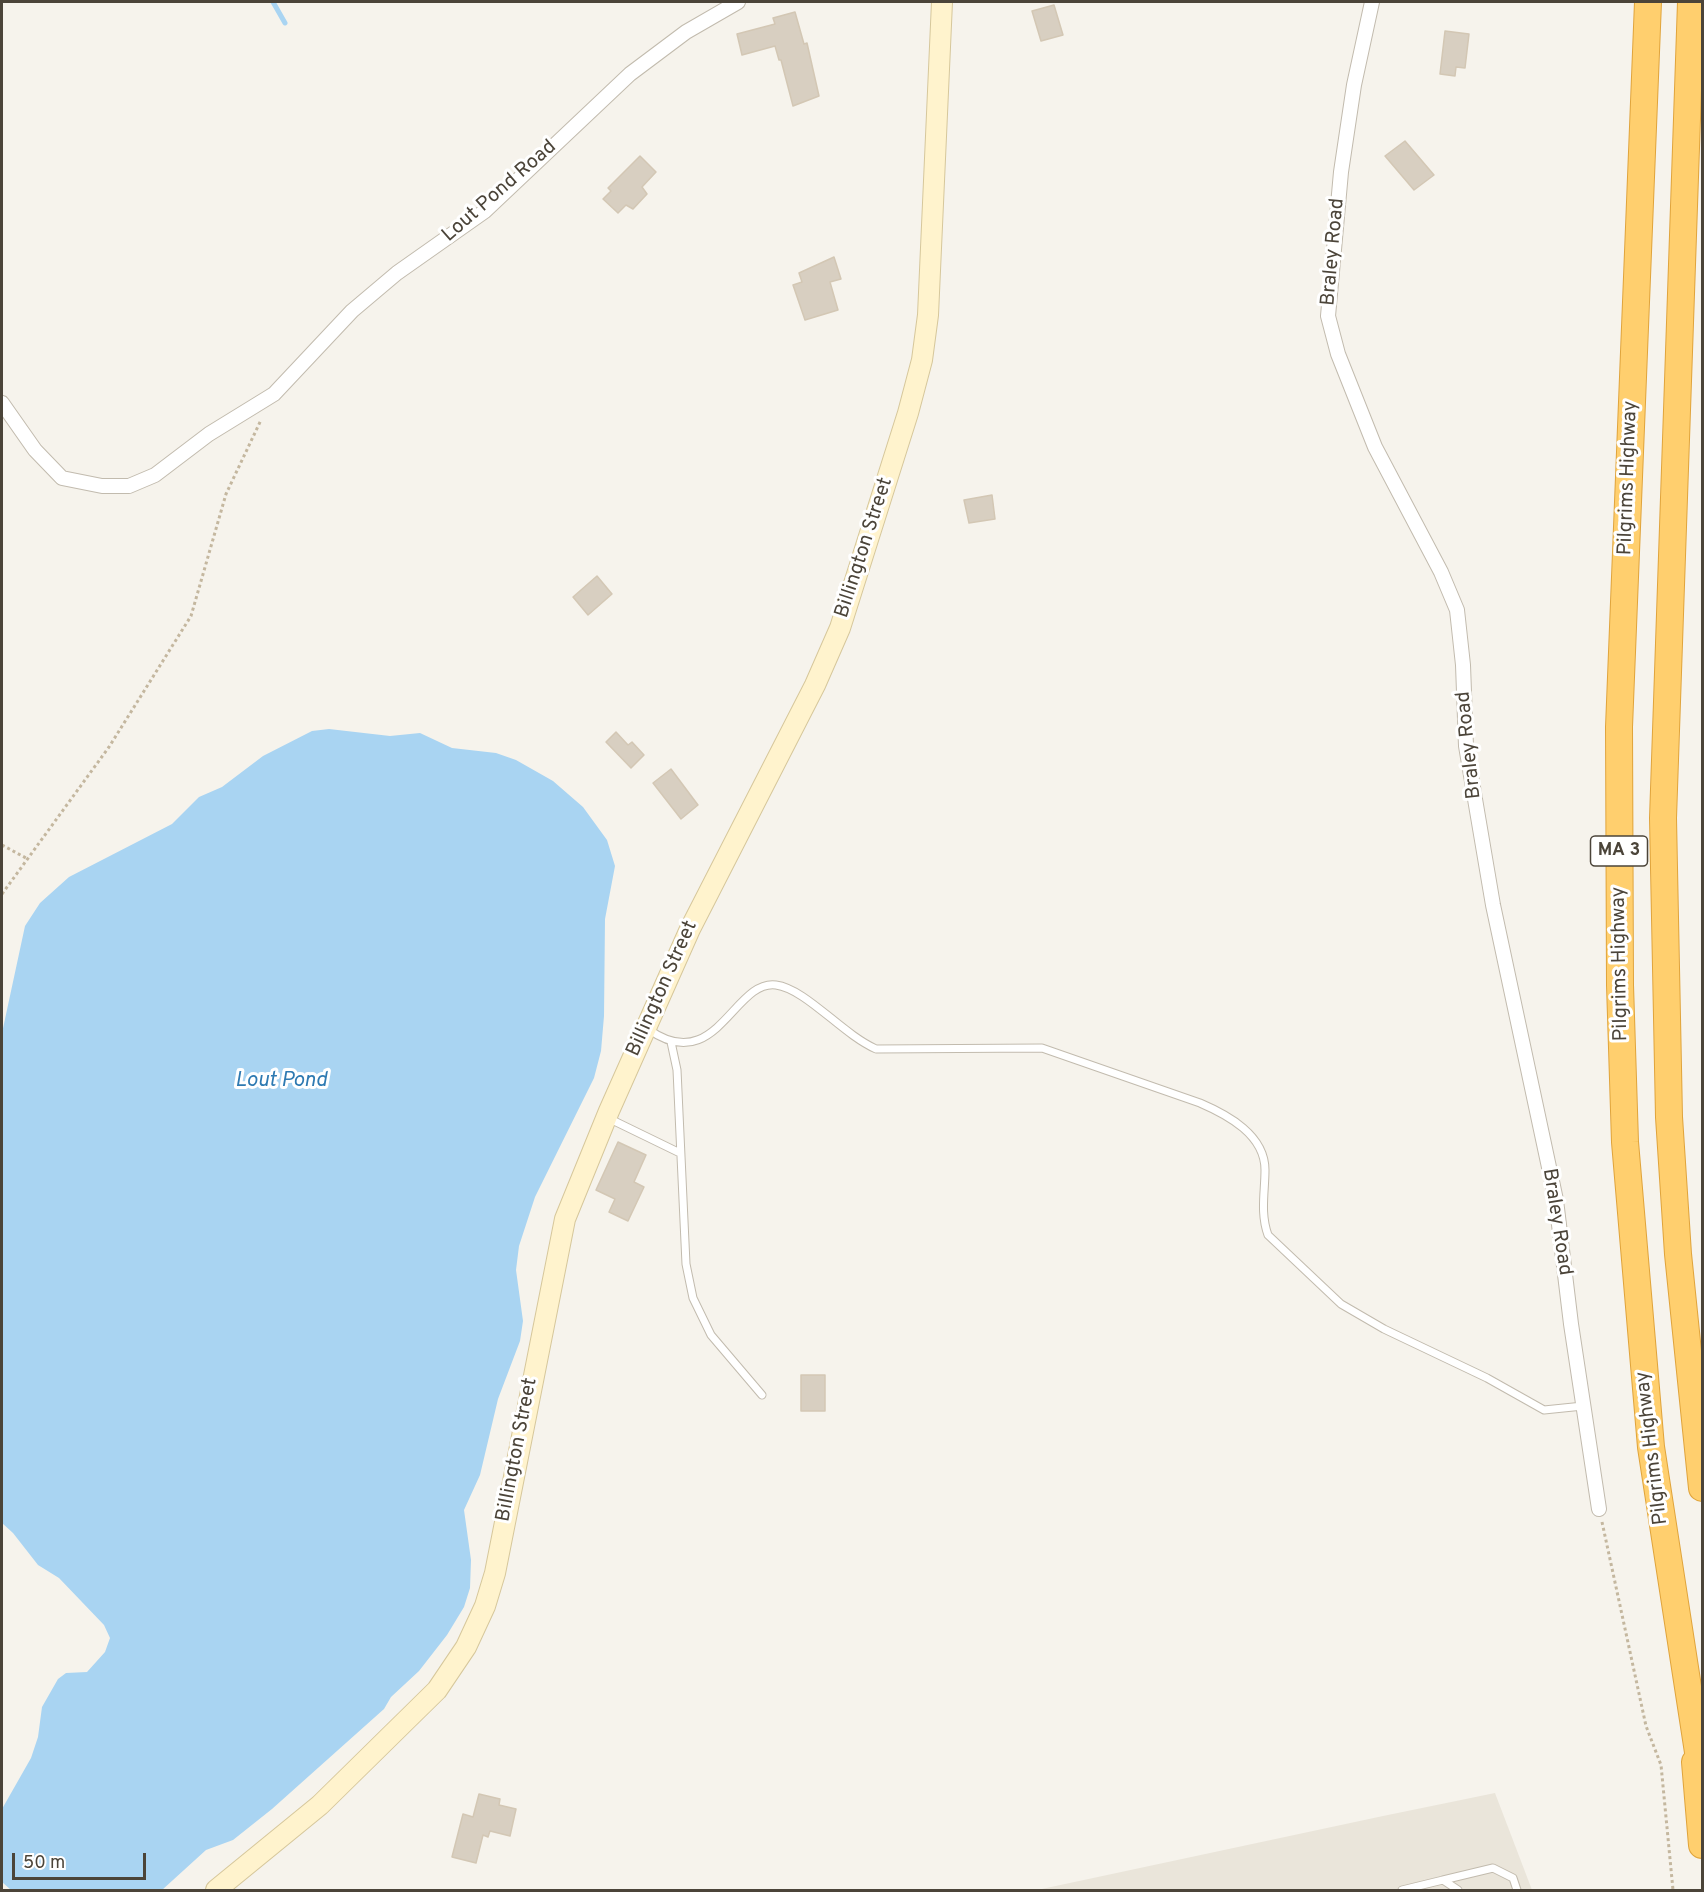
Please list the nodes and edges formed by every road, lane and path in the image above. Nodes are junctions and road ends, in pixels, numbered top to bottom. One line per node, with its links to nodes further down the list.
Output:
1 (738, 2): 6 (street, Lout Pond Road)
2 (942, 2): 11 (street, Billington Street)
3 (1372, 2): 16 (street, Braley Road)
4 (1648, 2): 19 (highway, Pilgrims Highway / MA 3)
5 (1691, 2): 17 (highway, MA 3)
6 (274, 394): 7 (street, Lout Pond Road); 9 (path)
7 (2, 403)
8 (2, 845): 9 (path)
9 (26, 858): 10 (path)
10 (2, 894)
11 (646, 1027): 12 (lane); 13 (street, Billington Street)
12 (671, 1042): 14 (lane); 16 (lane)
13 (606, 1117): 14 (lane); 23 (street, Billington Street)
14 (680, 1153): 15 (lane)
15 (762, 1395)
16 (1583, 1406): 18 (street, Braley Road)
17 (1702, 1488)
18 (1599, 1509): 27 (path)
19 (1688, 1696): 20 (highway, Pilgrims Highway / MA 3); 21 (highway)
20 (1702, 1778)
21 (1702, 1845)
22 (1443, 1880): 24 (lane); 25 (lane); 26 (lane)
23 (216, 1890)
24 (1402, 1890)
25 (1458, 1890)
26 (1517, 1890)
27 (1672, 1890)

